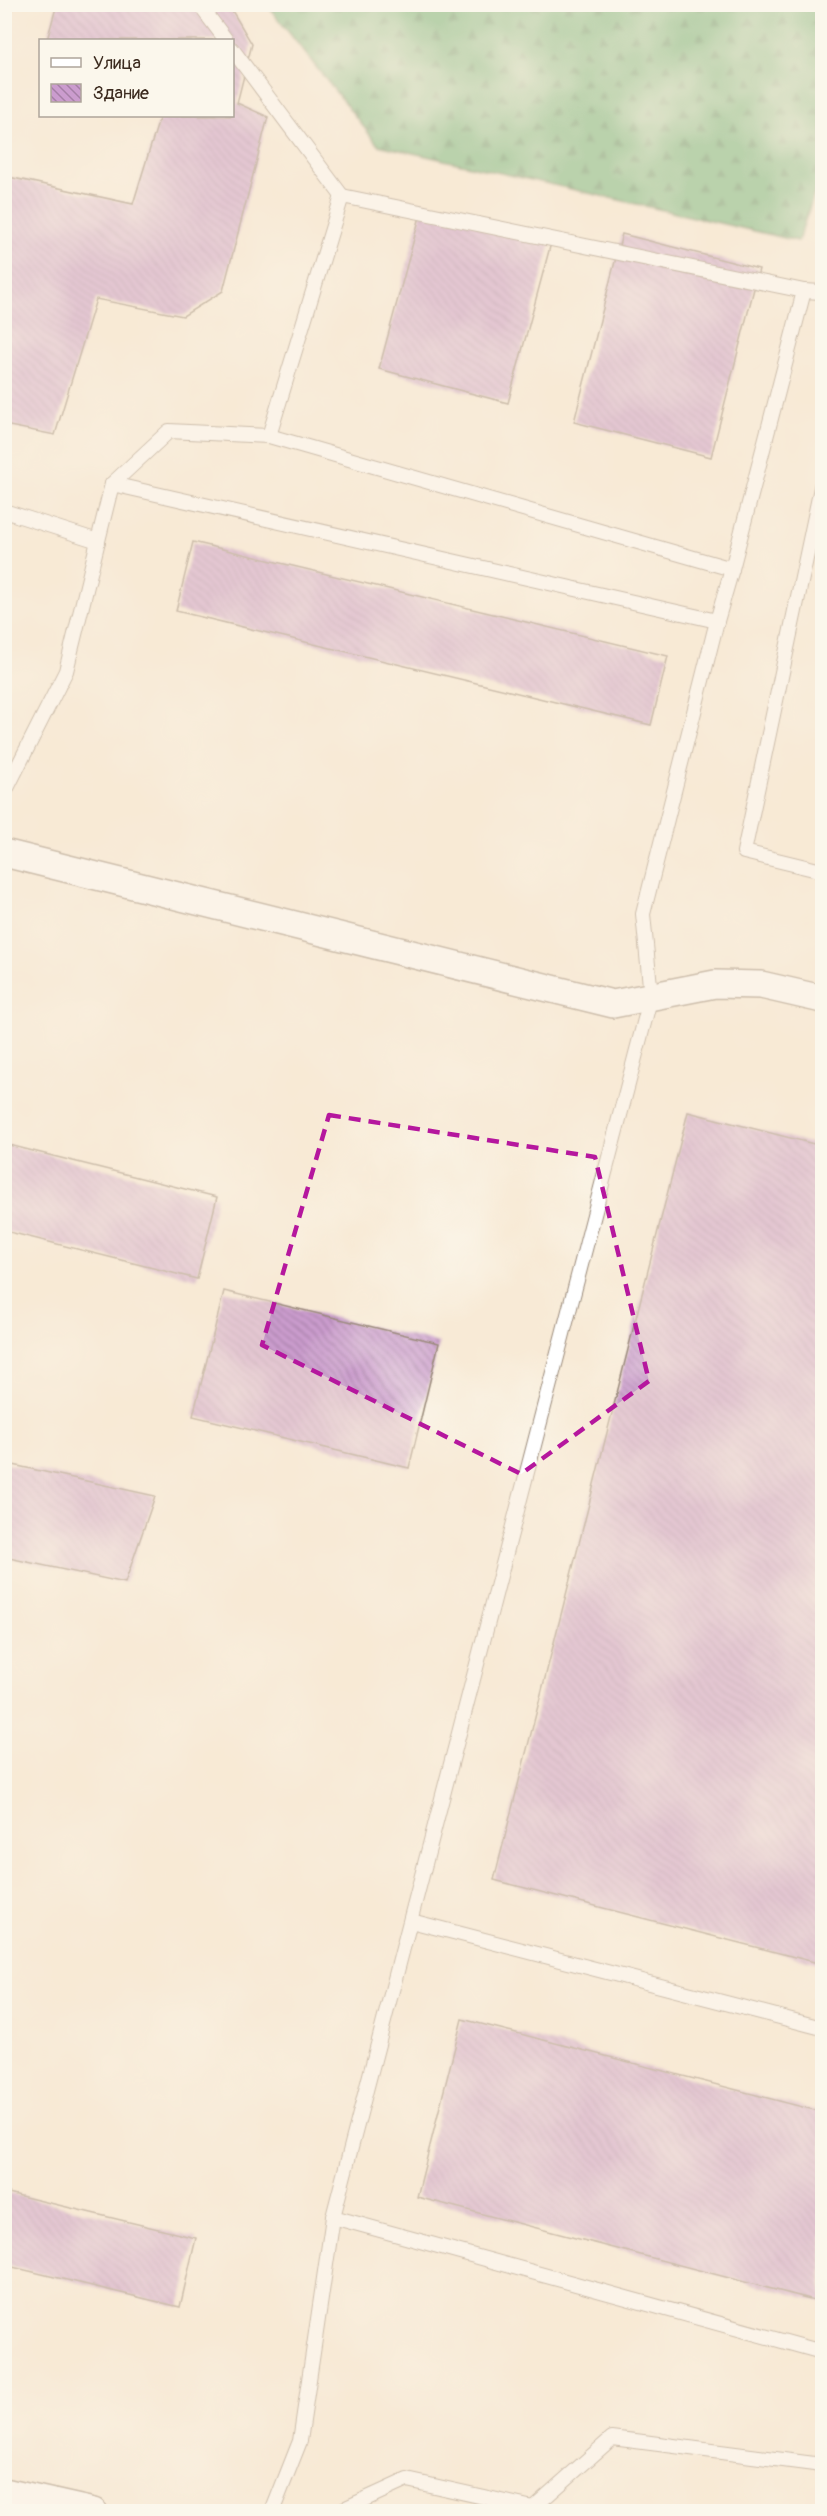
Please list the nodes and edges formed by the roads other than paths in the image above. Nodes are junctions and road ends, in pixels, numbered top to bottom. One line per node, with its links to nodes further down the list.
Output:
1 (6, 4): 3 (lane)
2 (199, 4): 4 (lane)
3 (4, 10)
4 (225, 39)
5 (234, 52): 6 (lane)
6 (342, 196): 7 (lane); 9 (lane)
7 (804, 291): 8 (lane); 14 (lane)
8 (822, 292)
9 (269, 436): 11 (lane); 14 (lane)
10 (822, 483): 18 (lane)
11 (112, 484): 13 (lane); 15 (lane)
12 (4, 511): 13 (lane)
13 (98, 542): 16 (lane)
14 (732, 569): 15 (lane)
15 (717, 621): 19 (lane)
16 (4, 794)
17 (4, 853): 19 (street)
18 (822, 870)
19 (651, 996): 20 (street); 21 (lane)
20 (822, 999)
21 (411, 1921): 22 (lane); 23 (lane)
22 (822, 2028)
23 (333, 2217): 24 (lane); 29 (lane)
24 (822, 2352)
25 (822, 2465): 27 (lane)
26 (4, 2492): 28 (street)
27 (534, 2510): 30 (lane)
28 (93, 2511)
29 (272, 2511)
30 (337, 2511)

